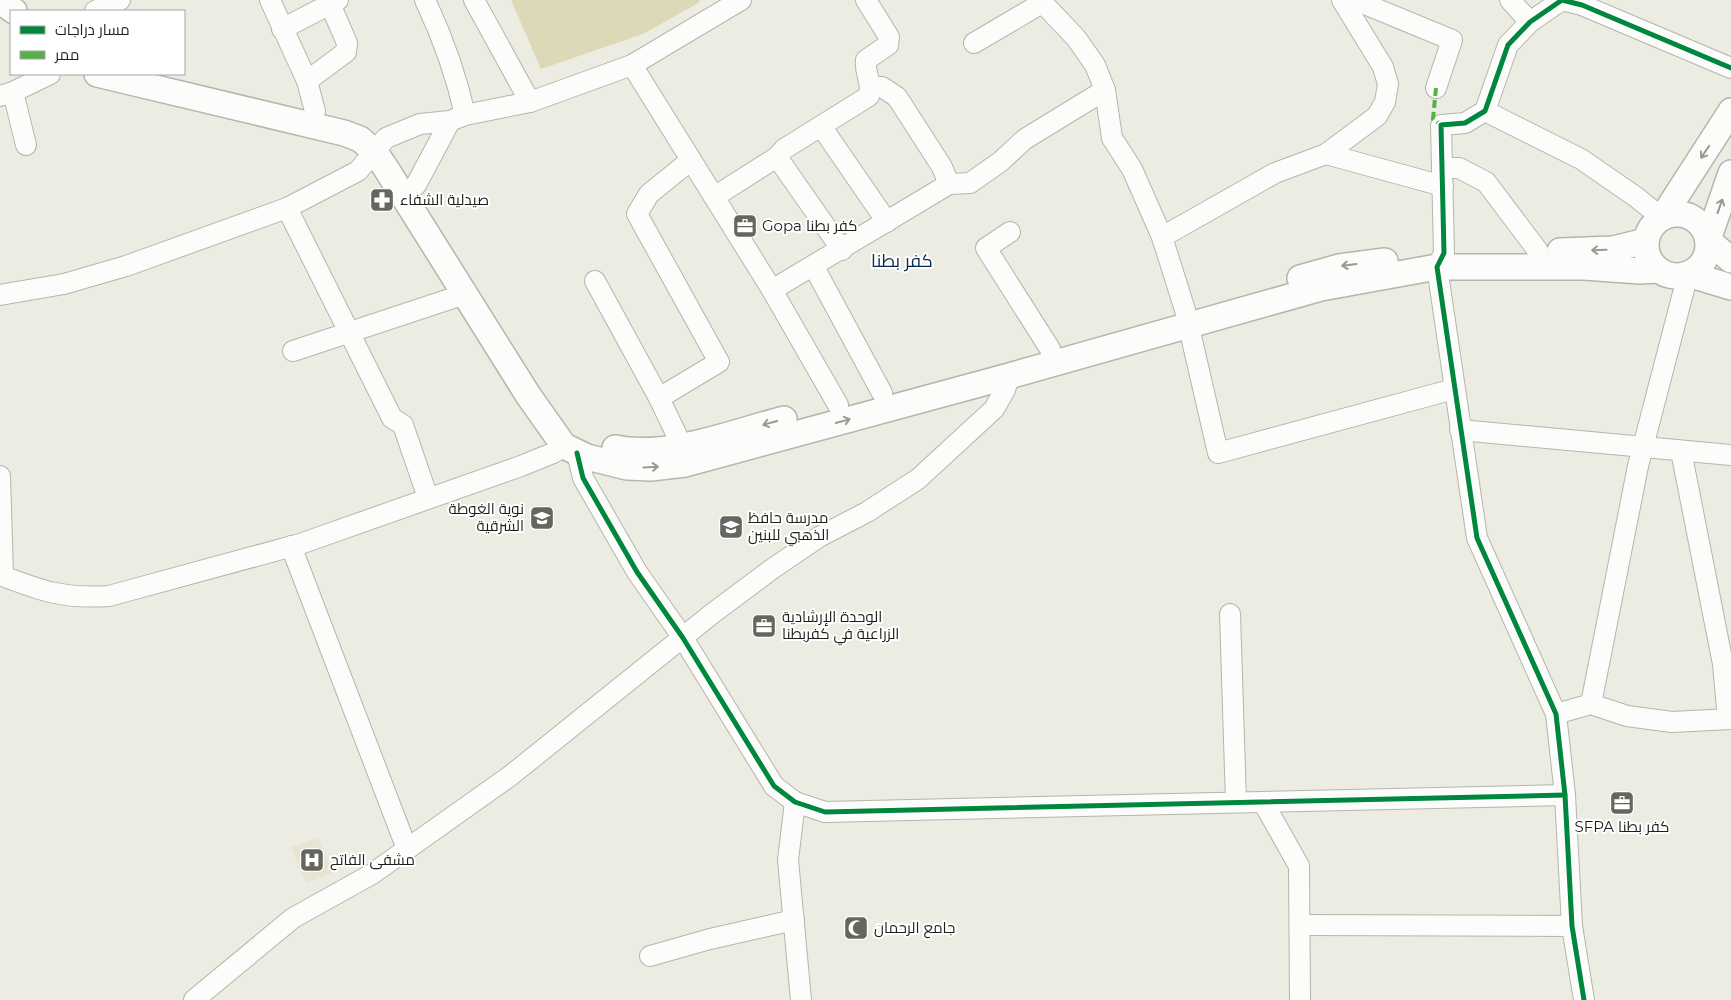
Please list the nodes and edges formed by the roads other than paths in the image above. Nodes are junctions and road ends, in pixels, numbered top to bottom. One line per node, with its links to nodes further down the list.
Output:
1 (120, 0): 15 (street)
2 (270, 0): 17 (street)
3 (425, 0): 33 (street)
4 (474, 0): 29 (street)
5 (866, 0): 25 (street)
6 (1342, 0): 37 (street)
7 (1355, 0): 26 (street)
8 (1510, 0): 16 (street)
9 (1562, 0): 16 (street); 20 (street)
10 (0, 2): 14 (main road)
11 (334, 2): 17 (street); 24 (street)
12 (1041, 2): 18 (street); 27 (street)
13 (729, 3): 19 (street)
14 (12, 10)
15 (97, 10)
16 (1530, 22): 31 (street)
17 (282, 29): 24 (street)
18 (974, 43)
19 (632, 65): 29 (street); 39 (street)
20 (1731, 68)
21 (48, 75): 28 (street)
22 (102, 75): 36 (main road)
23 (164, 75): 30 (main road)
24 (306, 81): 30 (street)
25 (872, 88): 34 (street); 42 (street)
26 (1436, 88)
27 (1105, 90): 42 (street); 49 (street)
28 (6, 94): 35 (street)
29 (530, 102): 33 (street)
30 (315, 111): 36 (main road)
31 (1485, 111): 41 (street); 46 (street)
32 (1731, 111): 46 (main road, one-way to 46)
33 (457, 118): 36 (street); 43 (street)
34 (821, 126): 38 (street); 47 (street)
35 (26, 145)
36 (380, 145): 43 (main road); 45 (street); 62 (main road)
37 (1326, 154): 41 (street); 49 (street)
38 (777, 158): 44 (street); 52 (street)
39 (691, 160): 44 (street); 71 (street)
40 (1731, 173): 50 (main road, one-way to 40)
41 (1443, 177): 53 (street); 54 (street)
42 (949, 184): 47 (street)
43 (416, 185): 74 (main road)
44 (714, 197): 61 (street)
45 (287, 208): 63 (street); 65 (street)
46 (1662, 218): 50 (main road); 51 (main road)
47 (887, 222): 52 (street)
48 (1010, 232): 66 (street)
49 (1162, 237): 64 (street)
50 (1708, 240): 55 (main road); 58 (main road)
51 (1646, 241): 53 (main road, one-way to 53); 57 (main road)
52 (842, 250): 56 (street)
53 (1538, 251): 54 (main road)
54 (1440, 260): 57 (main road); 64 (main road); 69 (street)
55 (1731, 260)
56 (814, 267): 61 (street); 70 (street)
57 (1658, 270): 58 (main road)
58 (1688, 274): 60 (main road); 75 (street)
59 (595, 280): 71 (street)
60 (1731, 287)
61 (772, 290): 72 (street)
62 (465, 294): 65 (street); 76 (main road)
63 (0, 295)
64 (1186, 318): 66 (main road); 68 (main road); 69 (street)
65 (348, 333): 67 (street); 80 (street)
66 (1050, 349): 70 (main road)
67 (293, 351)
68 (1009, 376): 76 (main road, one-way to 68); 84 (street)
69 (1454, 389): 73 (street)
70 (882, 393): 72 (main road)
71 (659, 398): 74 (street)
72 (838, 405): 74 (main road, one-way to 74)
73 (1460, 430): 75 (street); 86 (street)
74 (682, 446)
75 (1643, 448): 77 (street); 85 (street)
76 (570, 449): 80 (street); 84 (street)
77 (1681, 451): 78 (street); 87 (street)
78 (1731, 455)
79 (0, 476): 82 (street)
80 (428, 498): 81 (street)
81 (291, 546): 82 (street); 92 (street)
82 (1, 575)
83 (1230, 614): 90 (street)
84 (683, 638): 89 (street); 92 (street)
85 (1591, 704): 86 (street); 87 (street)
86 (1556, 714): 88 (street)
87 (1730, 719)
88 (1566, 795): 91 (street); 95 (street)
89 (795, 802): 90 (street); 93 (street)
90 (1236, 802): 91 (street)
91 (1263, 802): 94 (street)
92 (407, 850): 97 (street)
93 (794, 920): 96 (street); 98 (street)
94 (1300, 926): 95 (street); 99 (street)
95 (1572, 926): 100 (street)
96 (650, 956)
97 (194, 1000)
98 (802, 1000)
99 (1300, 1000)
100 (1584, 1000)

